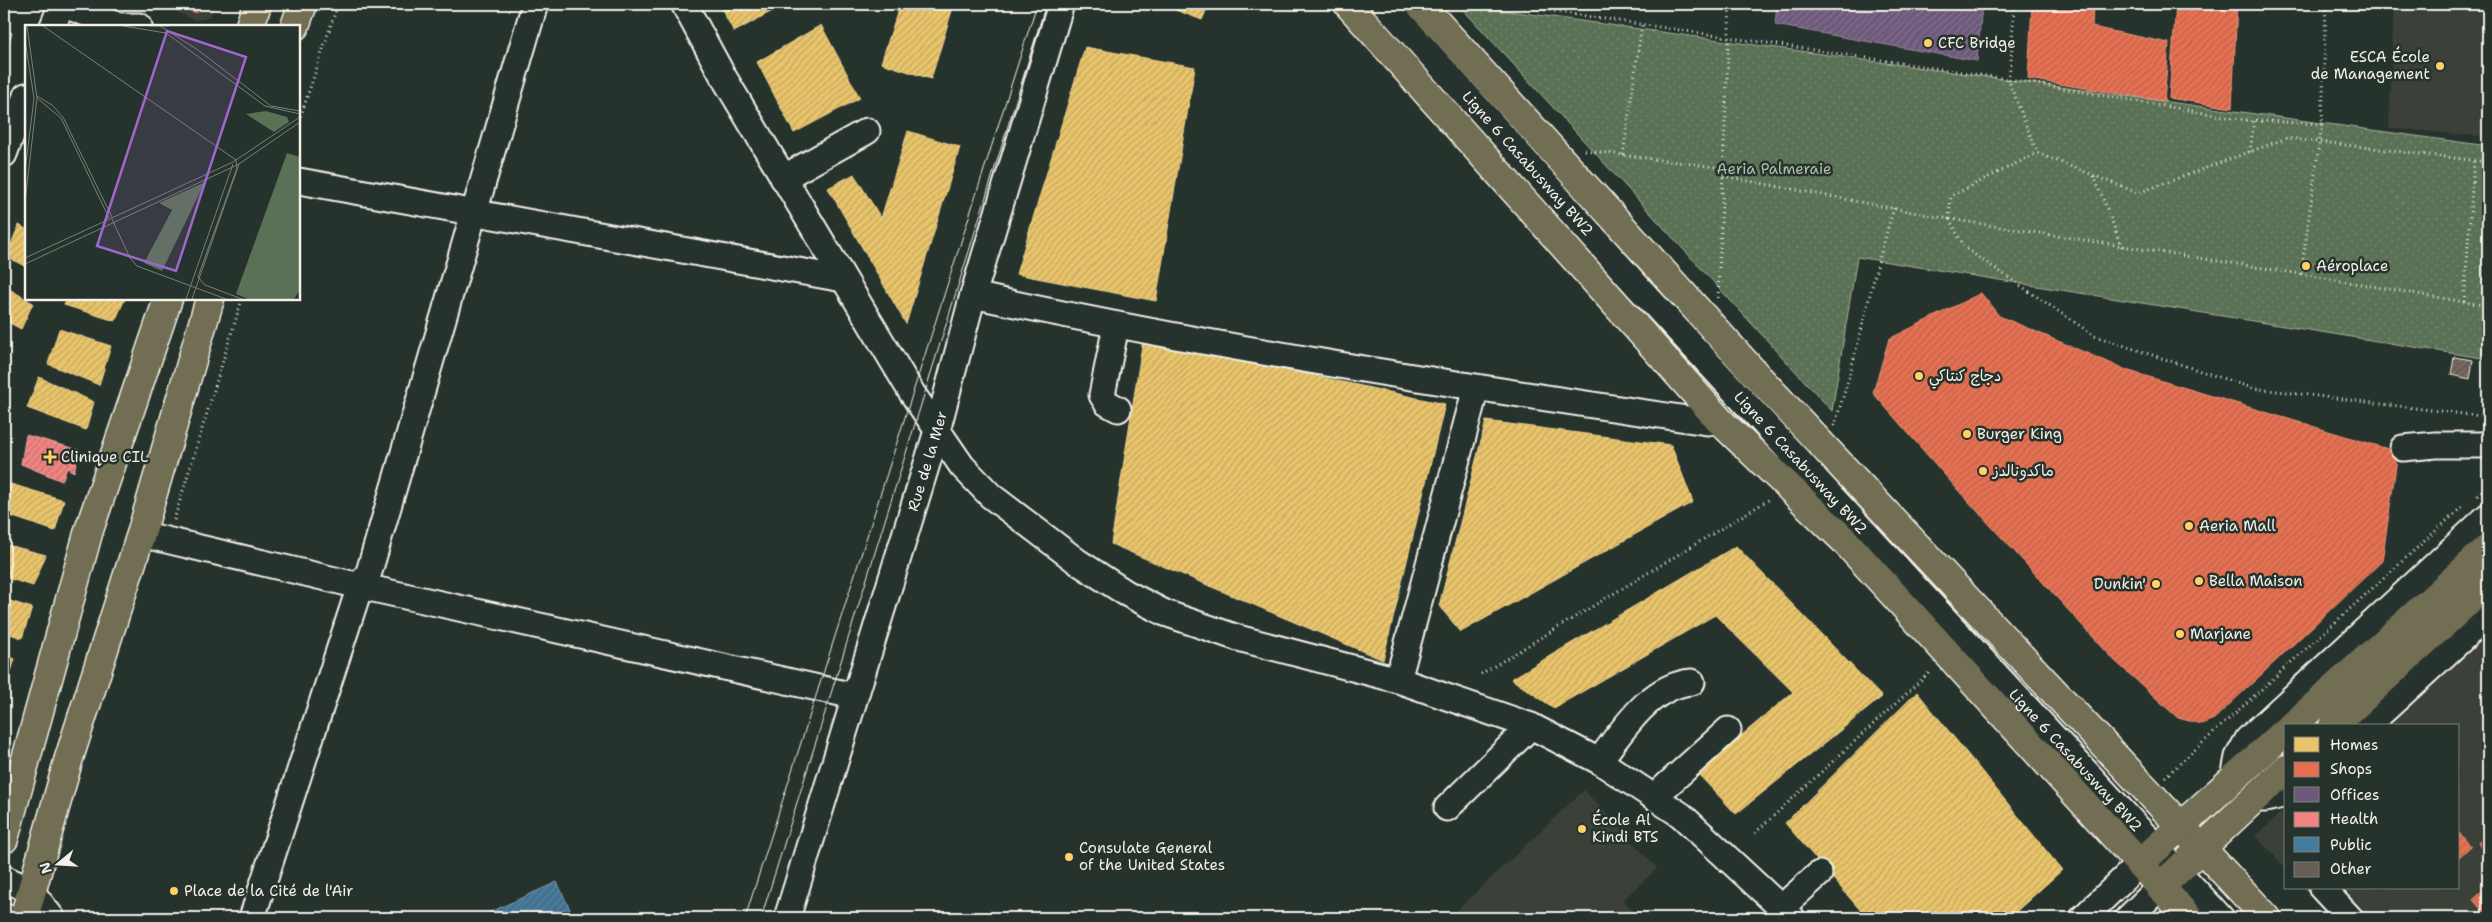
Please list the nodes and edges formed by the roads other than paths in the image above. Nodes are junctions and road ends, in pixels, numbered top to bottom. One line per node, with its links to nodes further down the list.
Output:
1 (62, 4): 10 (street); 11 (street)
2 (258, 4): 12 (main road)
3 (303, 4): 13 (main road)
4 (535, 4): 19 (street)
5 (684, 4): 17 (street)
6 (1061, 4): 21 (street, Rue de la Mer)
7 (1348, 4): 27 (main road)
8 (1384, 4): 58 (street, Ligne 6 Casabusway BW2)
9 (1420, 4): 55 (main road)
10 (53, 25)
11 (116, 25)
12 (250, 25)
13 (295, 25)
14 (25, 99): 16 (street)
15 (867, 131): 17 (street)
16 (4, 154)
17 (783, 178): 20 (street)
18 (300, 181): 19 (street)
19 (474, 212): 20 (street); 35 (street)
20 (843, 279): 28 (street)
21 (973, 295): 24 (street); 28 (street, Rue de la Mer)
22 (168, 300): 46 (main road)
23 (210, 300): 32 (main road)
24 (1116, 326): 25 (street); 26 (street)
25 (1476, 388): 27 (street); 37 (street)
26 (1118, 409)
27 (1720, 421): 58 (main road)
28 (937, 431): 37 (street); 39 (street, Rue de la Mer)
29 (2488, 445): 30 (street)
30 (2403, 448)
31 (2481, 507): 50 (street)
32 (141, 534): 35 (street); 62 (main road)
33 (2488, 548): 40 (main road)
34 (2488, 583): 41 (main road)
35 (360, 586): 39 (street); 68 (street)
36 (2488, 615): 42 (street)
37 (1398, 680): 43 (street)
38 (1692, 682): 47 (street)
39 (854, 696): 69 (street, Rue de la Mer)
40 (2294, 724)
41 (2335, 724)
42 (2369, 724)
43 (1532, 726): 47 (street); 54 (street)
44 (1728, 730): 52 (street)
45 (2284, 734): 50 (main road)
46 (31, 744): 48 (main road); 56 (main road)
47 (1599, 761): 52 (street)
48 (4, 767)
49 (2284, 771): 53 (main road)
50 (2234, 778): 55 (main road)
51 (2284, 794): 53 (street)
52 (1655, 796): 63 (street)
53 (2253, 799): 57 (main road)
54 (1447, 808)
55 (2181, 826): 57 (main road); 58 (main road)
56 (4, 839)
57 (2201, 848): 61 (main road); 74 (main road)
58 (2148, 856): 61 (main road); 70 (street)
59 (1819, 874): 63 (street)
60 (4, 878): 62 (street)
61 (2169, 879): 71 (street); 72 (main road); 73 (street)
62 (31, 892): 66 (main road); 67 (street)
63 (1787, 912)
64 (4, 916): 65 (street)
65 (10, 918)
66 (24, 918)
67 (52, 918)
68 (252, 918)
69 (786, 918)
70 (2083, 918)
71 (2128, 918)
72 (2189, 918)
73 (2222, 918)
74 (2267, 918)

